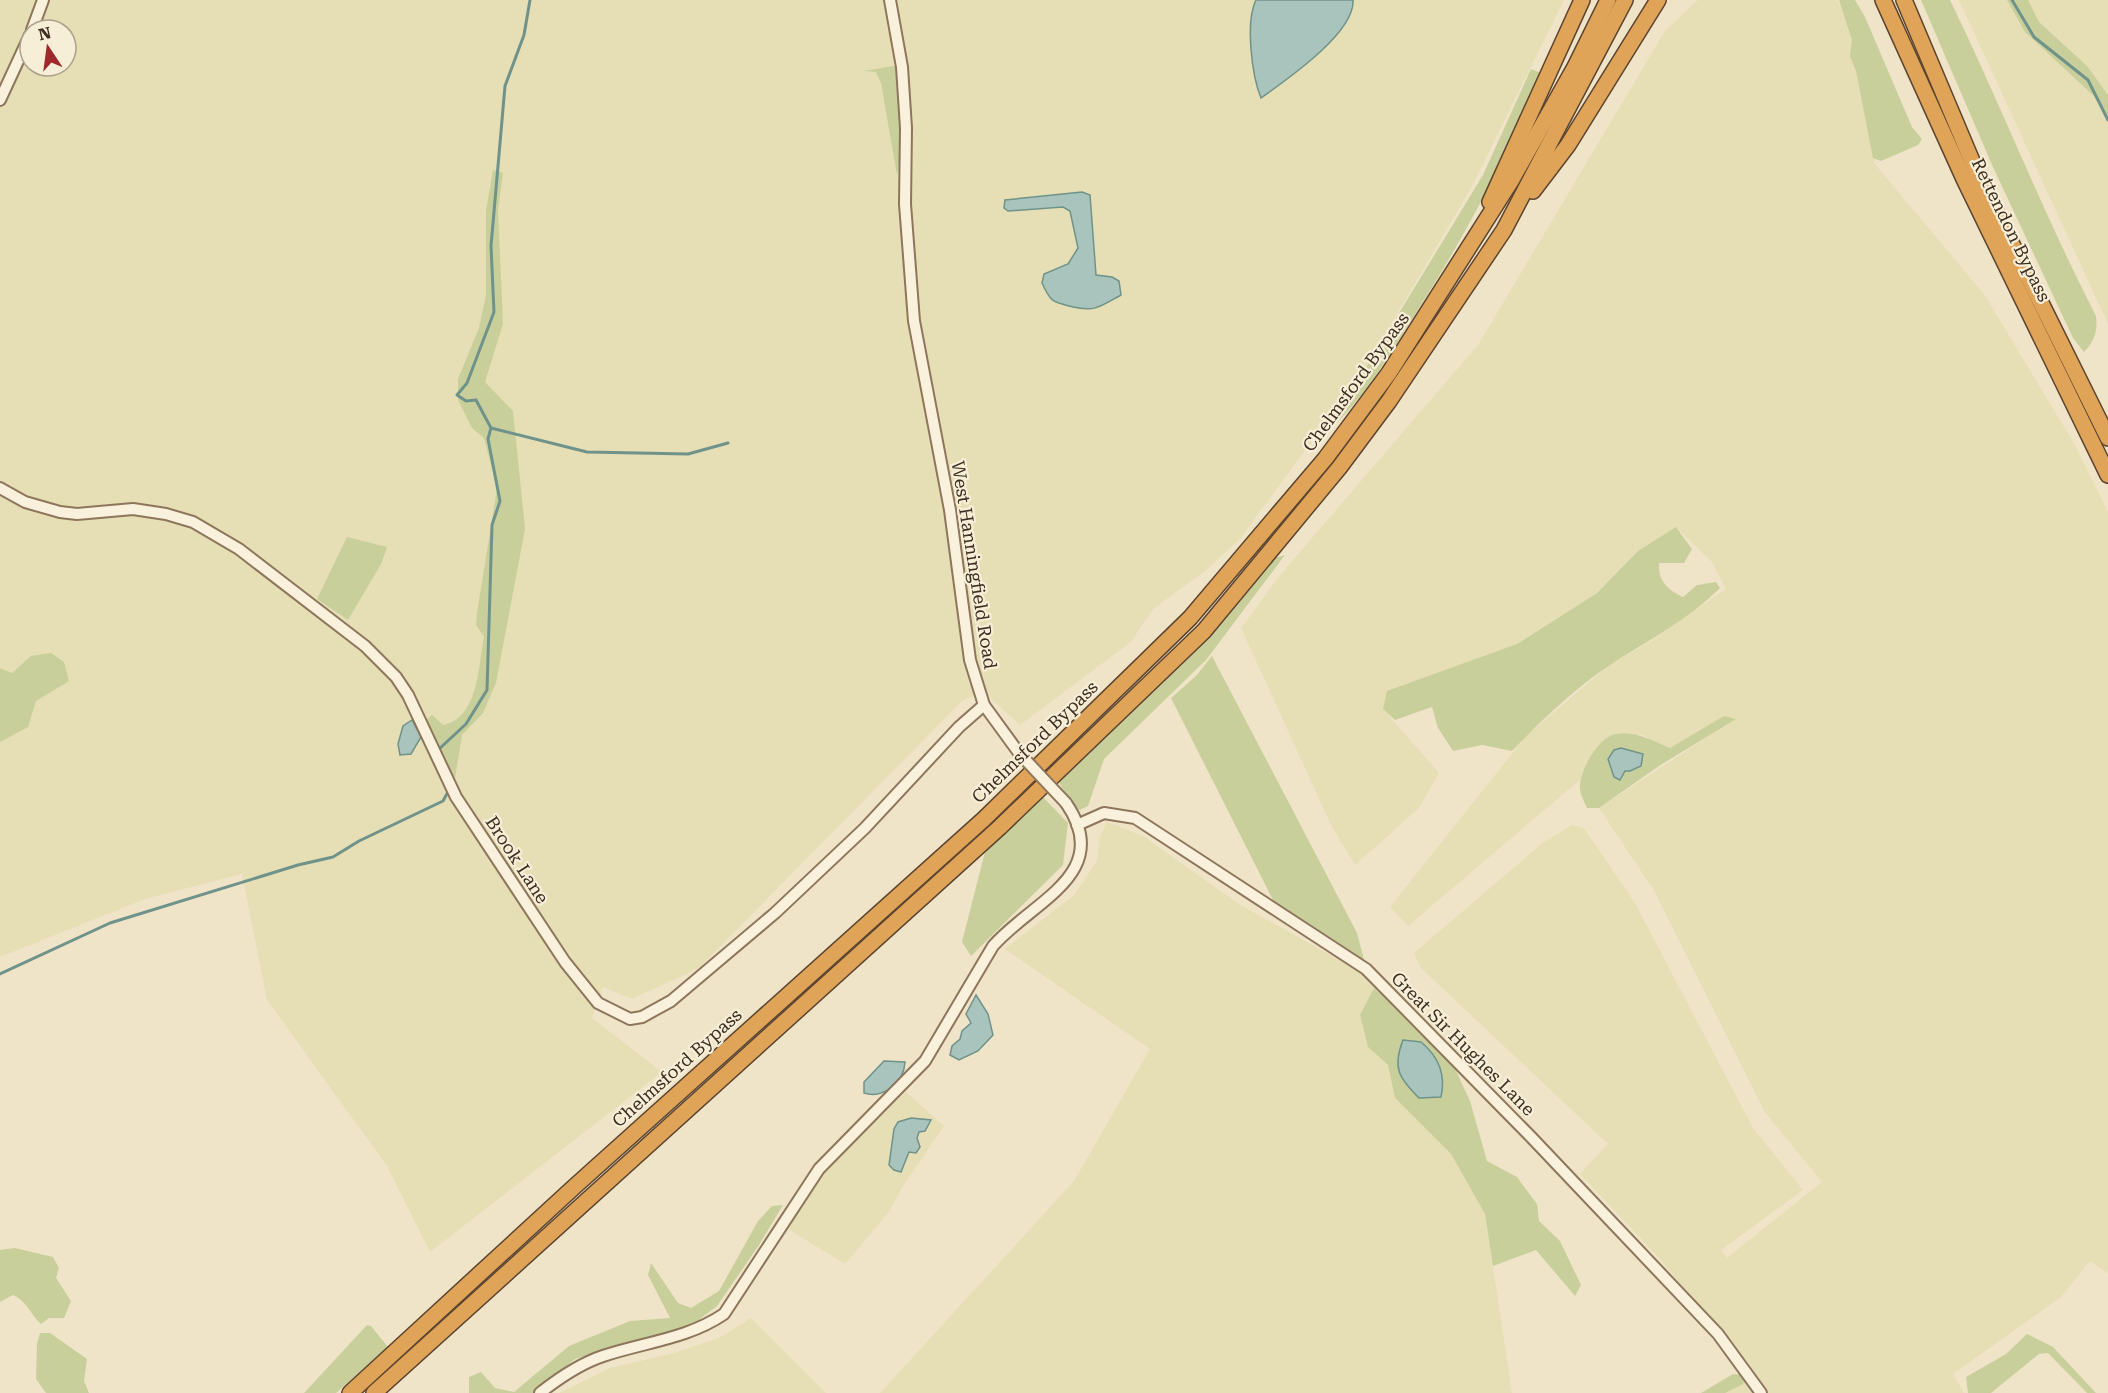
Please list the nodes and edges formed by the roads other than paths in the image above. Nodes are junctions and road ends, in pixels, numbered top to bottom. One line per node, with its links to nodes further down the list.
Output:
1 (43, 0): 9 (street)
2 (890, 0): 17 (street, West Hanningfield Road)
3 (1582, 0): 13 (highway)
4 (1608, 0): 13 (highway, Chelmsford Bypass)
5 (1625, 0): 12 (highway, Chelmsford Bypass)
6 (1658, 0): 12 (highway)
7 (1883, 0): 15 (highway, Rettendon Bypass)
8 (1904, 0): 14 (highway, Rettendon Bypass)
9 (36, 18)
10 (18, 61): 11 (street)
11 (0, 100)
12 (1504, 230): 20 (highway, Chelmsford Bypass)
13 (1473, 243): 19 (highway, Chelmsford Bypass)
14 (2108, 438)
15 (2108, 475)
16 (0, 488): 17 (street, Brook Lane)
17 (984, 705): 18 (street, West Hanningfield Road, bridge)
18 (1077, 825): 21 (street, West Hanningfield Road); 22 (street, Great Sir Hughes Lane)
19 (350, 1393)
20 (374, 1393)
21 (540, 1393)
22 (1761, 1393)

